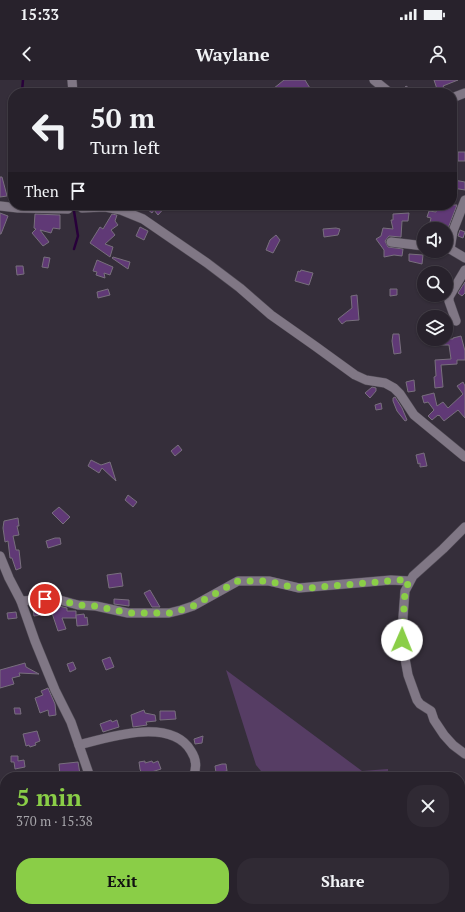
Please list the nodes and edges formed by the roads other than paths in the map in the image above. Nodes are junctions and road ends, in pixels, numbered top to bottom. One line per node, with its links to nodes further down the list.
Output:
1 (374, 80): 2 (street)
2 (384, 88)
3 (465, 200): 5 (street)
4 (121, 210): 12 (street)
5 (453, 231)
6 (392, 242): 7 (street)
7 (417, 245)
8 (453, 252): 9 (street)
9 (465, 258)
10 (465, 270): 11 (street)
11 (456, 321)
12 (463, 453)
13 (465, 527): 15 (street)
14 (0, 556): 16 (street)
15 (409, 581): 16 (street); 18 (street)
16 (21, 601): 17 (street)
17 (79, 745): 19 (street); 20 (street)
18 (465, 754)
19 (88, 772)
20 (195, 772)

